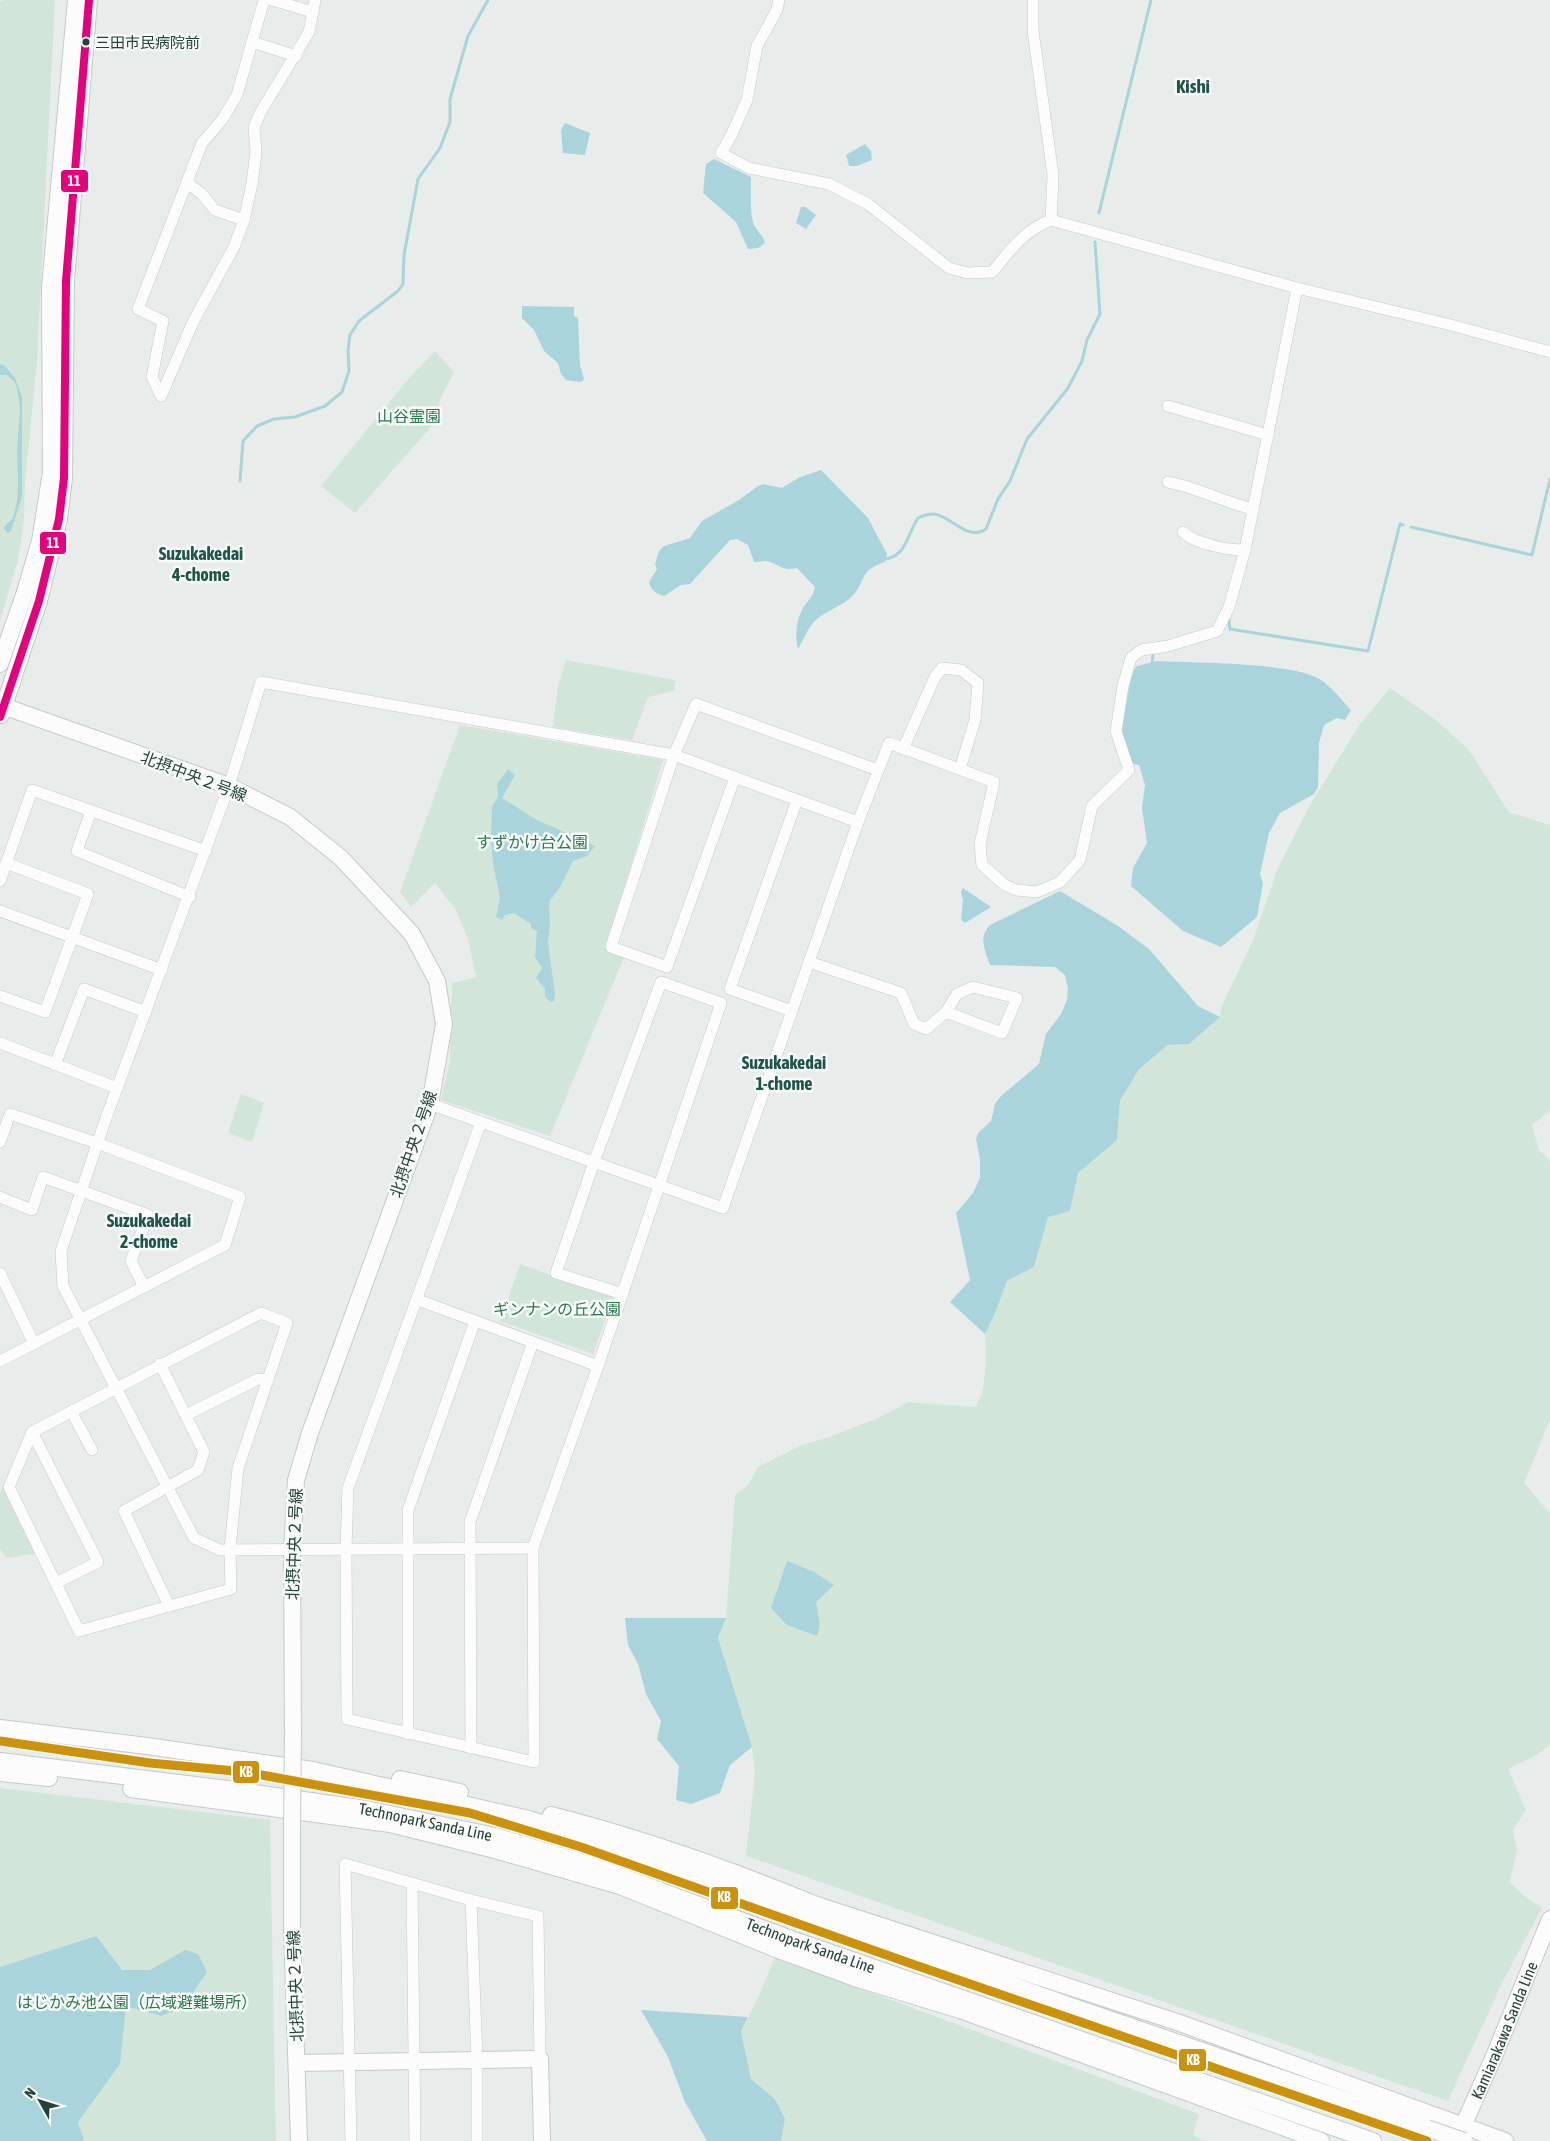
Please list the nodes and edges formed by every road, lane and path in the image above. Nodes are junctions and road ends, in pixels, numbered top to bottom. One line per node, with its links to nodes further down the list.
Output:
1 (76, 0): 21 (main road)
2 (90, 0): 22 (main road)
3 (264, 0): 8 (street)
4 (272, 0): 7 (street)
5 (779, 0): 12 (street)
6 (1034, 0): 12 (street)
7 (314, 6): 9 (street)
8 (252, 42): 9 (street); 10 (street)
9 (296, 56): 11 (street)
10 (186, 184): 11 (street); 11 (street)
11 (244, 220)
12 (1052, 220): 13 (street)
13 (1297, 288): 14 (street); 16 (street)
14 (1550, 352)
15 (1168, 406): 16 (street)
16 (1268, 435): 18 (street)
17 (1168, 482): 18 (street)
18 (1253, 509): 20 (street)
19 (1183, 532): 20 (street)
20 (1245, 550): 25 (street)
21 (0, 664)
22 (1, 709): 28 (main road, 北摂中央２号線)
23 (904, 749): 25 (street); 25 (street); 26 (street)
24 (674, 755): 26 (street); 27 (street); 27 (street); 28 (street)
25 (960, 769)
26 (878, 770): 31 (street)
27 (735, 777): 29 (street)
28 (229, 786): 32 (street); 47 (main road, 北摂中央２号線)
29 (797, 800): 31 (street); 41 (street)
30 (91, 811): 32 (street); 33 (street); 35 (street)
31 (858, 822): 38 (street)
32 (206, 851): 35 (street)
33 (6, 864): 34 (street); 37 (street)
34 (0, 881)
35 (190, 897): 39 (street)
36 (0, 911): 37 (street)
37 (74, 938): 39 (street); 40 (street)
38 (809, 962): 41 (street); 43 (street)
39 (162, 970): 42 (street)
40 (0, 996)
41 (792, 1011): 52 (street)
42 (146, 1012): 45 (street); 46 (street)
43 (946, 1012): 43 (street)
44 (0, 1043): 45 (street)
45 (55, 1065): 46 (street)
46 (117, 1088): 50 (street)
47 (430, 1104): 48 (street); 77 (main road, 北摂中央２号線)
48 (481, 1122): 51 (street); 58 (street)
49 (0, 1142): 50 (street)
50 (97, 1143): 53 (street); 56 (street)
51 (594, 1162): 52 (street); 52 (street); 57 (street)
52 (660, 1186): 57 (street)
53 (81, 1190): 54 (street); 56 (street); 59 (street)
54 (0, 1197)
55 (0, 1273): 62 (street)
56 (144, 1287): 59 (street)
57 (623, 1294): 65 (street)
58 (418, 1300): 60 (street); 78 (street)
59 (80, 1320): 62 (street); 67 (street)
60 (475, 1321): 61 (street); 75 (street)
61 (533, 1342): 65 (street); 76 (street)
62 (34, 1344): 63 (street)
63 (0, 1361)
64 (160, 1364): 66 (street); 67 (street); 69 (street)
65 (598, 1366): 73 (street)
66 (268, 1380): 69 (street); 74 (street)
67 (114, 1388): 68 (street); 72 (street)
68 (71, 1411): 70 (street); 71 (street)
69 (186, 1415): 72 (street)
70 (32, 1432): 79 (street); 79 (street)
71 (92, 1450)
72 (168, 1488): 74 (street); 80 (street)
73 (533, 1548): 76 (street); 85 (street)
74 (230, 1549): 77 (street); 80 (street)
75 (407, 1549): 76 (street); 78 (street); 83 (street)
76 (469, 1549): 85 (street)
77 (292, 1550): 78 (street); 101 (main road, 北摂中央２号線, bridge)
78 (346, 1550): 83 (street)
79 (56, 1583): 80 (street)
80 (169, 1606)
81 (0, 1720): 84 (main road); 93 (main road)
82 (0, 1728): 84 (main road, Technopark Sanda Line)
83 (408, 1734): 85 (street)
84 (81, 1739): 90 (main road, Technopark Sanda Line)
85 (471, 1748)
86 (0, 1761): 89 (main road, Technopark Sanda Line)
87 (0, 1773): 88 (main road)
88 (131, 1789): 89 (main road); 96 (main road)
89 (228, 1790): 95 (main road, Technopark Sanda Line)
90 (678, 1867): 93 (main road); 102 (main road, Technopark Sanda Line, bridge)
91 (412, 1883): 92 (street); 99 (street); 100 (street)
92 (471, 1900): 97 (street); 98 (street)
93 (819, 1906): 102 (main road)
94 (1550, 1918): 102 (main road, Kamiarakawa Sanda Line)
95 (794, 1940): 96 (main road); 109 (main road, Technopark Sanda Line)
96 (856, 1978): 108 (main road)
97 (540, 2060): 98 (main road); 107 (main road)
98 (477, 2061): 100 (main road); 106 (street)
99 (348, 2062): 100 (main road); 101 (main road); 104 (street)
100 (414, 2062): 105 (street)
101 (298, 2064): 103 (main road, 北摂中央２号線)
102 (1464, 2134): 110 (main road, Kamiarakawa Sanda Line); 111 (main road)
103 (299, 2141)
104 (351, 2141)
105 (415, 2141)
106 (476, 2141)
107 (542, 2141)
108 (1321, 2141)
109 (1373, 2141)
110 (1455, 2141)
111 (1505, 2141)

